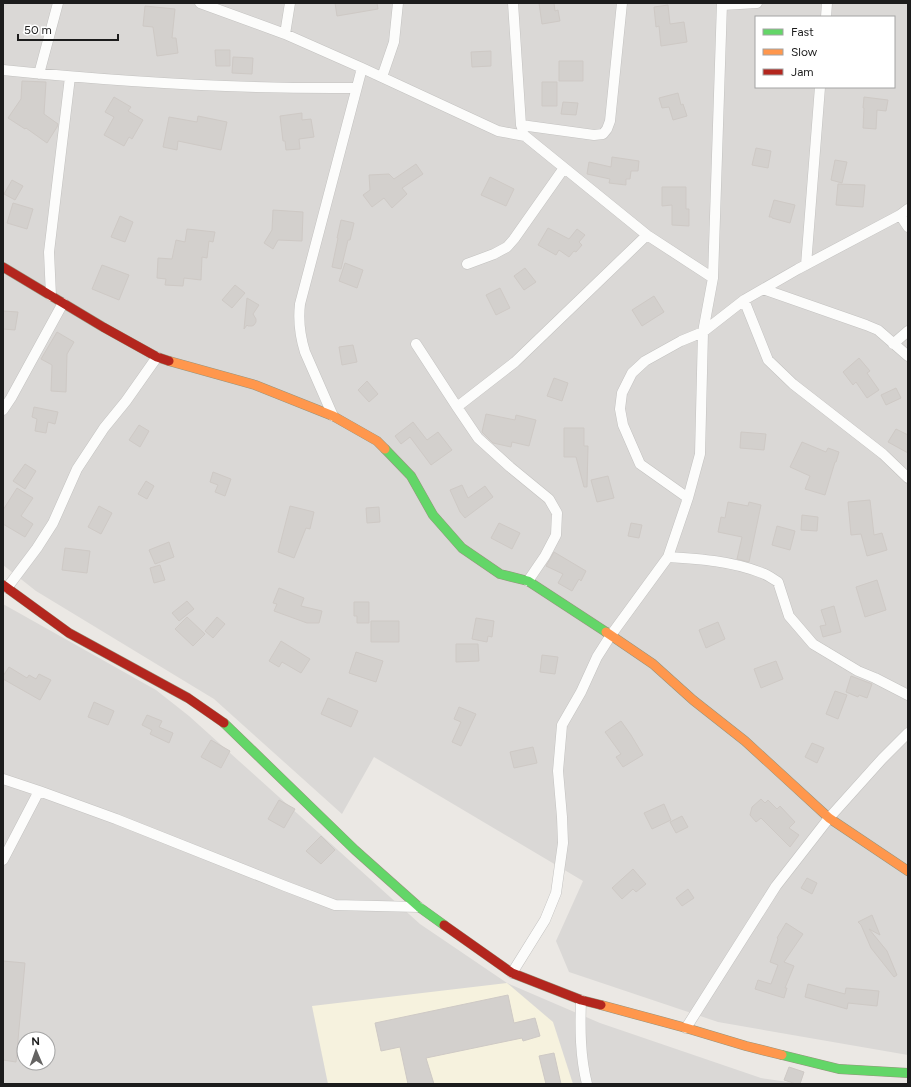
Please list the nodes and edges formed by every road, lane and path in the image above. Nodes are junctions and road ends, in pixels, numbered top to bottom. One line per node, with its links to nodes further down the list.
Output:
1 (58, 3): 14 (street)
2 (200, 3): 11 (street)
3 (290, 3): 11 (street)
4 (398, 3): 16 (street)
5 (513, 3): 19 (street)
6 (622, 3): 19 (street)
7 (757, 3): 9 (street)
8 (827, 3): 10 (street)
9 (722, 4): 29 (street)
10 (826, 16)
11 (285, 34): 12 (street)
12 (362, 68): 16 (street); 17 (street)
13 (3, 70): 14 (street)
14 (39, 74): 15 (street)
15 (70, 76): 17 (street); 31 (street)
16 (382, 77): 20 (street)
17 (356, 88): 42 (street)
18 (820, 88): 27 (street)
19 (521, 125): 20 (street)
20 (525, 136): 21 (street)
21 (564, 168): 25 (street); 26 (street)
22 (908, 209): 23 (street)
23 (900, 215): 24 (street); 27 (street)
24 (908, 227)
25 (647, 235): 29 (street); 40 (street)
26 (467, 264)
27 (806, 265): 30 (street)
28 (3, 267): 31 (street)
29 (713, 278): 35 (street)
30 (763, 289): 32 (street); 37 (street)
31 (51, 296): 33 (street)
32 (744, 300): 35 (street); 43 (street)
33 (63, 303): 39 (street); 41 (street)
34 (908, 331): 37 (street)
35 (703, 332): 44 (street); 44 (street)
36 (416, 344): 40 (street)
37 (893, 344): 38 (street)
38 (908, 356)
39 (157, 357): 42 (street); 47 (street)
40 (456, 407): 46 (street)
41 (3, 410)
42 (333, 416): 46 (street)
43 (908, 478)
44 (688, 498): 45 (street)
45 (668, 557): 48 (street); 49 (street)
46 (528, 581): 48 (street)
47 (5, 587): 56 (street)
48 (611, 635): 53 (street); 57 (street)
49 (908, 695)
50 (908, 733): 53 (street)
51 (3, 779): 52 (street)
52 (39, 791): 54 (street); 56 (street)
53 (829, 818): 55 (street); 59 (street)
54 (3, 860)
55 (908, 872)
56 (418, 907): 57 (street)
57 (512, 973): 58 (street)
58 (581, 1000): 59 (street); 61 (street)
59 (686, 1028): 60 (street)
60 (908, 1073)
61 (587, 1084)

